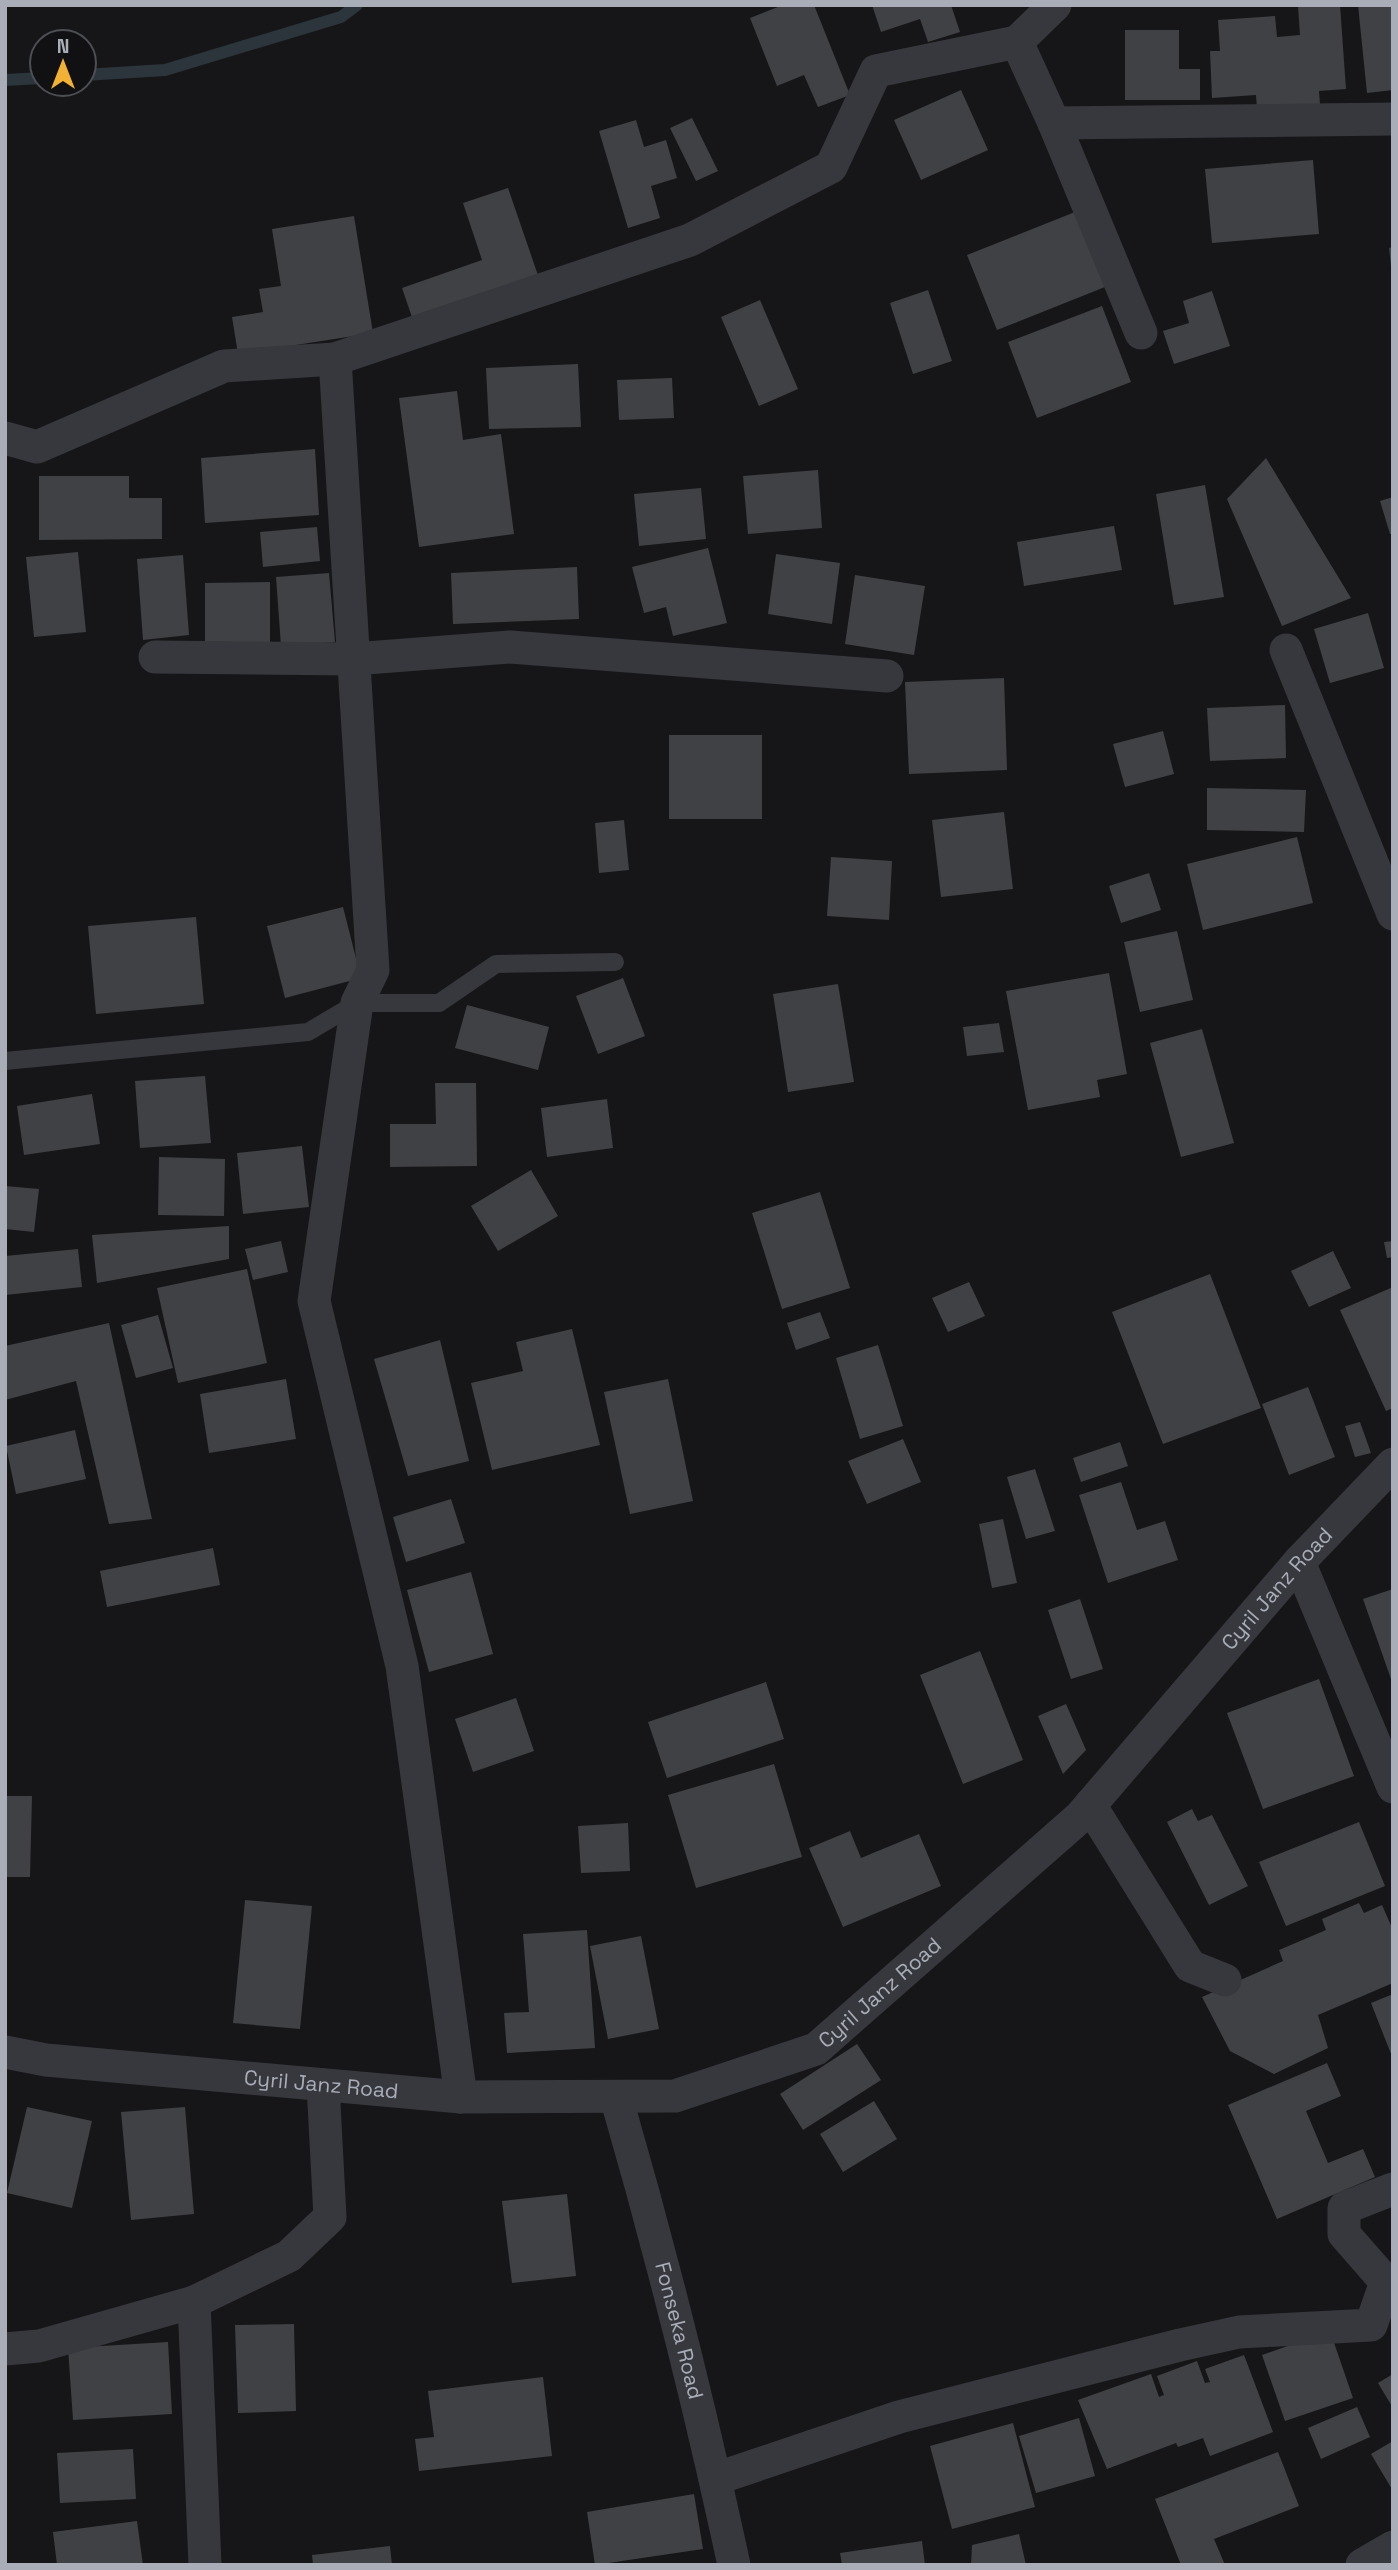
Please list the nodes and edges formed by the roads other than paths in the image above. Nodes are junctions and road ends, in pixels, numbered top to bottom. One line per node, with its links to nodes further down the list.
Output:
1 (1055, 5): 2 (street)
2 (1017, 42): 4 (street); 6 (street)
3 (1393, 118): 4 (street)
4 (1054, 123): 5 (street)
5 (1141, 333)
6 (335, 359): 7 (street); 10 (street)
7 (5, 438)
8 (1286, 650): 12 (street)
9 (155, 657): 10 (street)
10 (353, 659): 11 (street); 14 (street)
11 (887, 676)
12 (1393, 914)
13 (615, 962): 14 (lane)
14 (357, 1003): 15 (lane); 23 (street)
15 (5, 1060)
16 (1393, 1464): 17 (street, Cyril Janz Road)
17 (1299, 1562): 18 (street); 19 (street, Cyril Janz Road)
18 (1393, 1787)
19 (1090, 1805): 20 (street); 24 (street, Cyril Janz Road)
20 (1225, 1980)
21 (5, 2052): 22 (street, Cyril Janz Road)
22 (323, 2085): 23 (street, Cyril Janz Road); 26 (street)
23 (461, 2097): 24 (street, Cyril Janz Road)
24 (616, 2097): 28 (street, Fonseka Road)
25 (1393, 2189): 28 (street)
26 (194, 2302): 27 (street); 30 (street)
27 (5, 2349)
28 (715, 2479): 31 (street, Fonseka Road)
29 (1393, 2547): 32 (street)
30 (205, 2565)
31 (734, 2565)
32 (1362, 2565)

